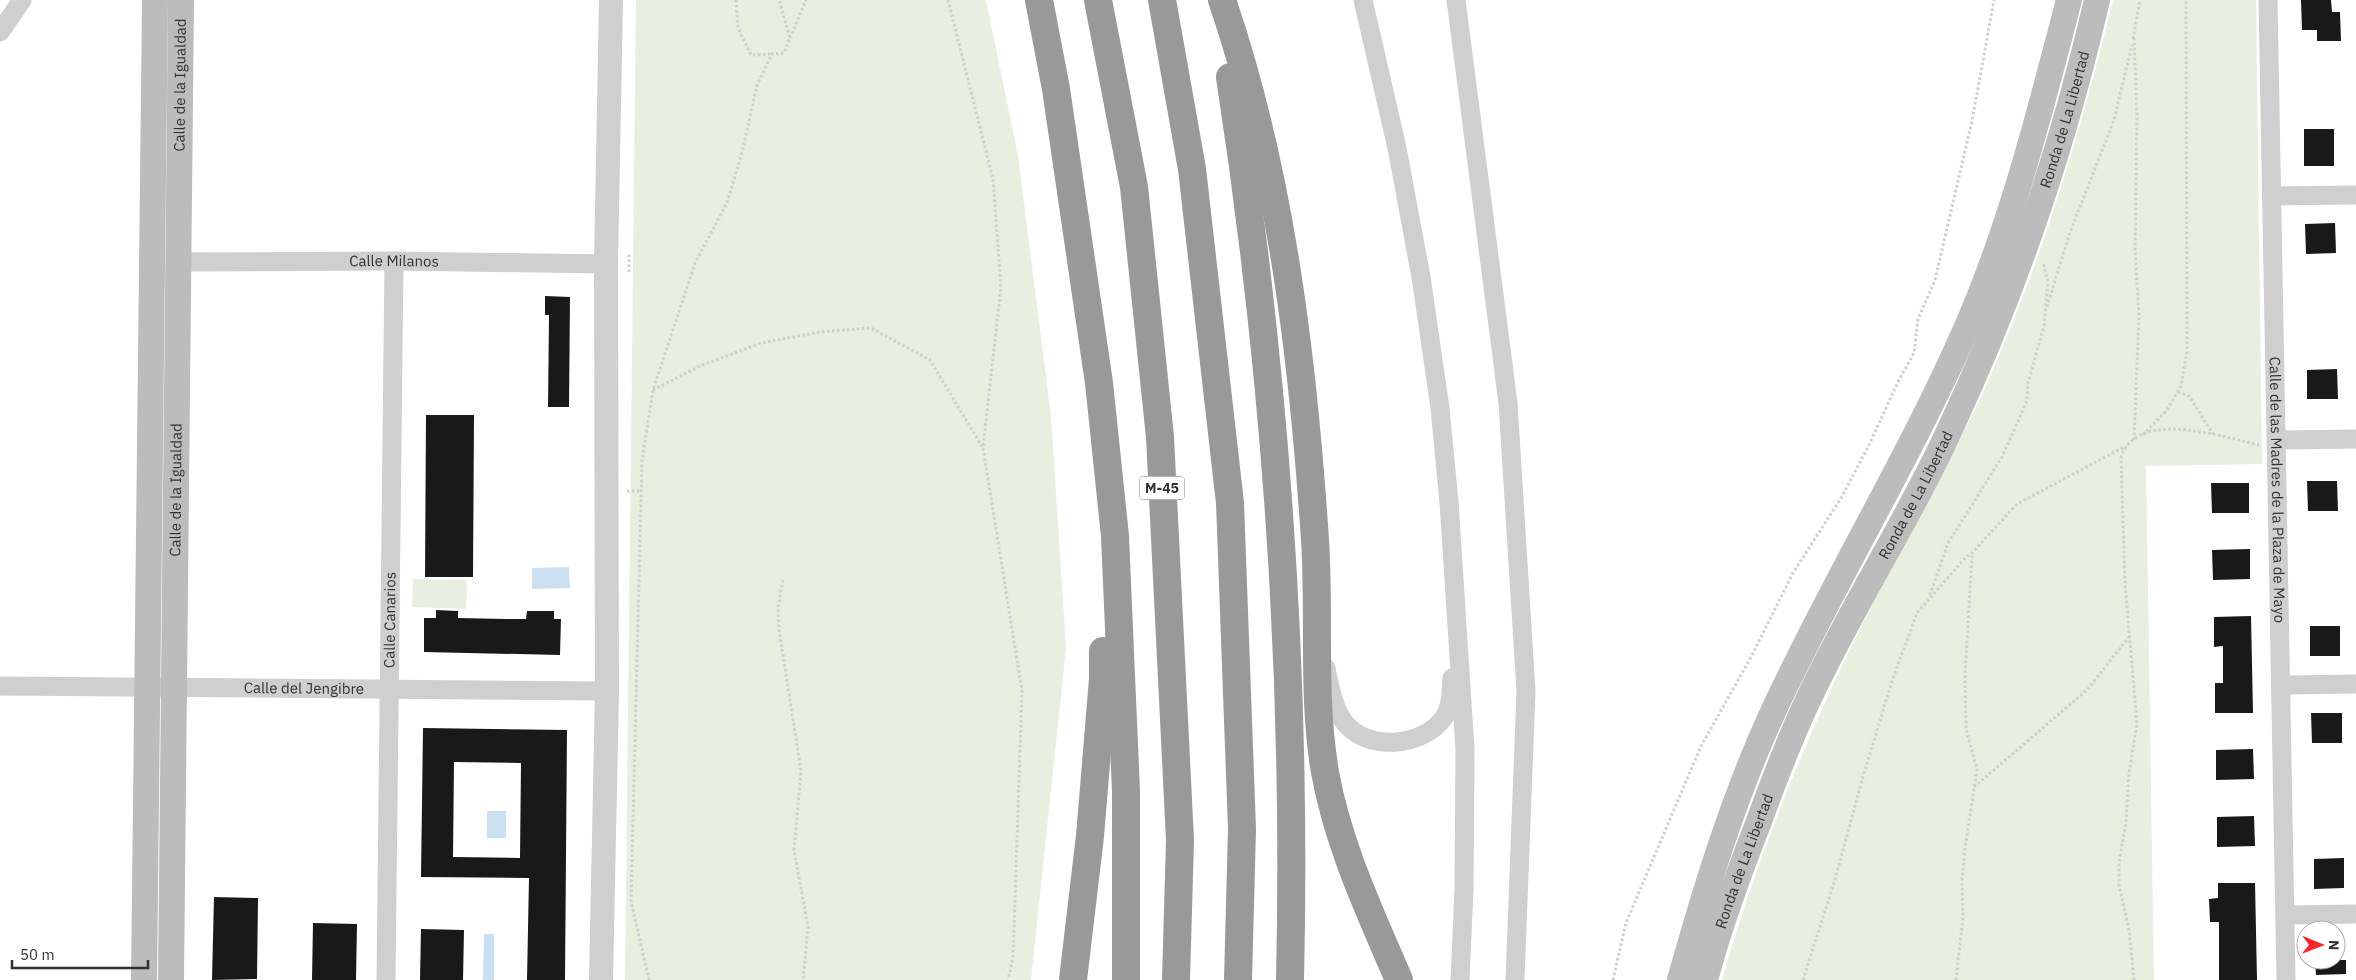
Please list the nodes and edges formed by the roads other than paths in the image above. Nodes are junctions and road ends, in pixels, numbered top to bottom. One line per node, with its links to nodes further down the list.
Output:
1 (22, 0): 15 (street)
2 (155, 0): 29 (main road, Calle de la Igualdad)
3 (181, 0): 19 (main road, Calle de la Igualdad)
4 (611, 0): 20 (street)
5 (1039, 0): 21 (highway)
6 (1098, 0): 41 (highway, M-45)
7 (1162, 0): 42 (highway)
8 (1215, 0): 43 (highway)
9 (1222, 0): 25 (highway)
10 (1363, 0): 24 (street)
11 (1456, 0): 46 (street)
12 (2068, 0): 47 (main road, Ronda de La Libertad)
13 (2097, 0): 48 (main road, Ronda de La Libertad)
14 (2268, 0): 17 (street, Calle de las Madres de la Plaza de Mayo)
15 (0, 32)
16 (2356, 195): 17 (street)
17 (2272, 196): 23 (street, Calle de las Madres de la Plaza de Mayo)
18 (394, 261): 19 (street, Calle Milanos); 20 (street, Calle Milanos); 31 (street, Calle Canarios)
19 (180, 262): 30 (main road, Calle de la Igualdad)
20 (606, 264): 32 (street)
21 (1099, 383): 39 (highway); 40 (highway)
22 (2356, 439): 23 (street)
23 (2271, 443): 27 (street, Calle de las Madres de la Plaza de Mayo)
24 (1454, 590): 25 (street); 45 (street)
25 (1319, 620): 44 (highway)
26 (2356, 684): 27 (street)
27 (2281, 685): 34 (street, Calle de las Madres de la Plaza de Mayo)
28 (0, 686): 29 (street, Calle del Jengibre)
29 (148, 686): 30 (street, Calle del Jengibre); 35 (main road, Calle de la Igualdad)
30 (174, 686): 31 (street, Calle del Jengibre); 36 (main road, Calle de la Igualdad)
31 (390, 688): 32 (street, Calle del Jengibre); 37 (street, Calle Canarios)
32 (607, 690): 38 (street)
33 (2356, 914): 34 (street)
34 (2286, 915): 49 (street, Calle de las Madres de la Plaza de Mayo)
35 (144, 980)
36 (171, 980)
37 (386, 980)
38 (601, 980)
39 (1073, 980)
40 (1126, 980)
41 (1176, 980)
42 (1238, 980)
43 (1290, 980)
44 (1399, 980)
45 (1460, 980)
46 (1515, 980)
47 (1680, 980)
48 (1705, 980)
49 (2286, 980)

